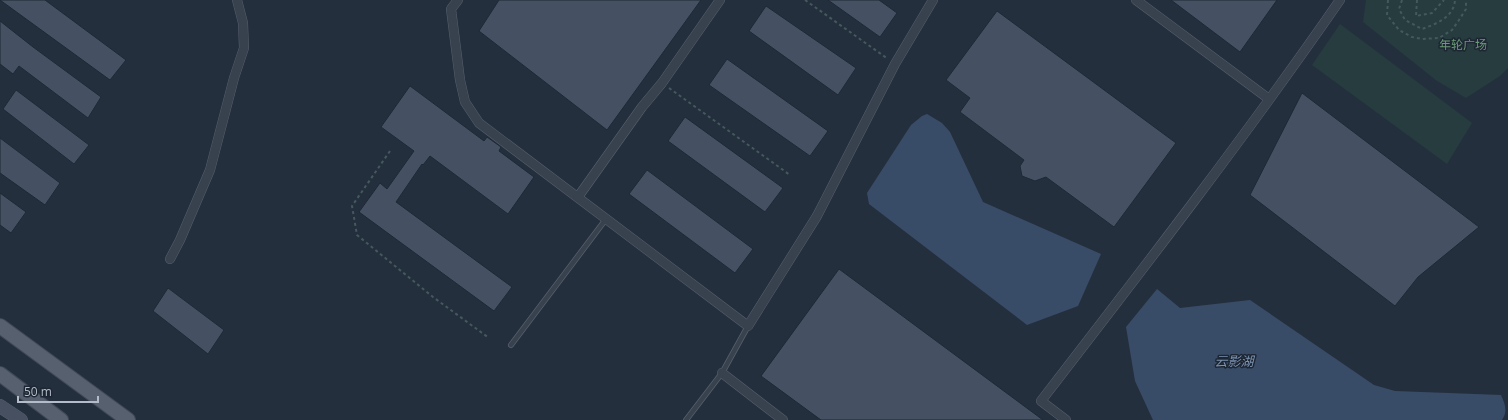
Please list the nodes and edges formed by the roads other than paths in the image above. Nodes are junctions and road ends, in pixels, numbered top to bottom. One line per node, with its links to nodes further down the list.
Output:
1 (237, 0): 10 (street)
2 (458, 0): 8 (street)
3 (720, 0): 8 (street)
4 (933, 0): 12 (street)
5 (1136, 0): 7 (street)
6 (1340, 0): 7 (street)
7 (1269, 100): 22 (street)
8 (578, 198): 9 (street)
9 (606, 219): 12 (street); 13 (lane)
10 (170, 259)
11 (0, 326): 19 (main road)
12 (748, 326): 14 (lane)
13 (512, 345)
14 (722, 373): 20 (lane); 21 (street)
15 (0, 374): 18 (main road)
16 (0, 406): 17 (street)
17 (21, 420)
18 (61, 420)
19 (128, 420)
20 (686, 420)
21 (783, 420)
22 (1066, 420)

